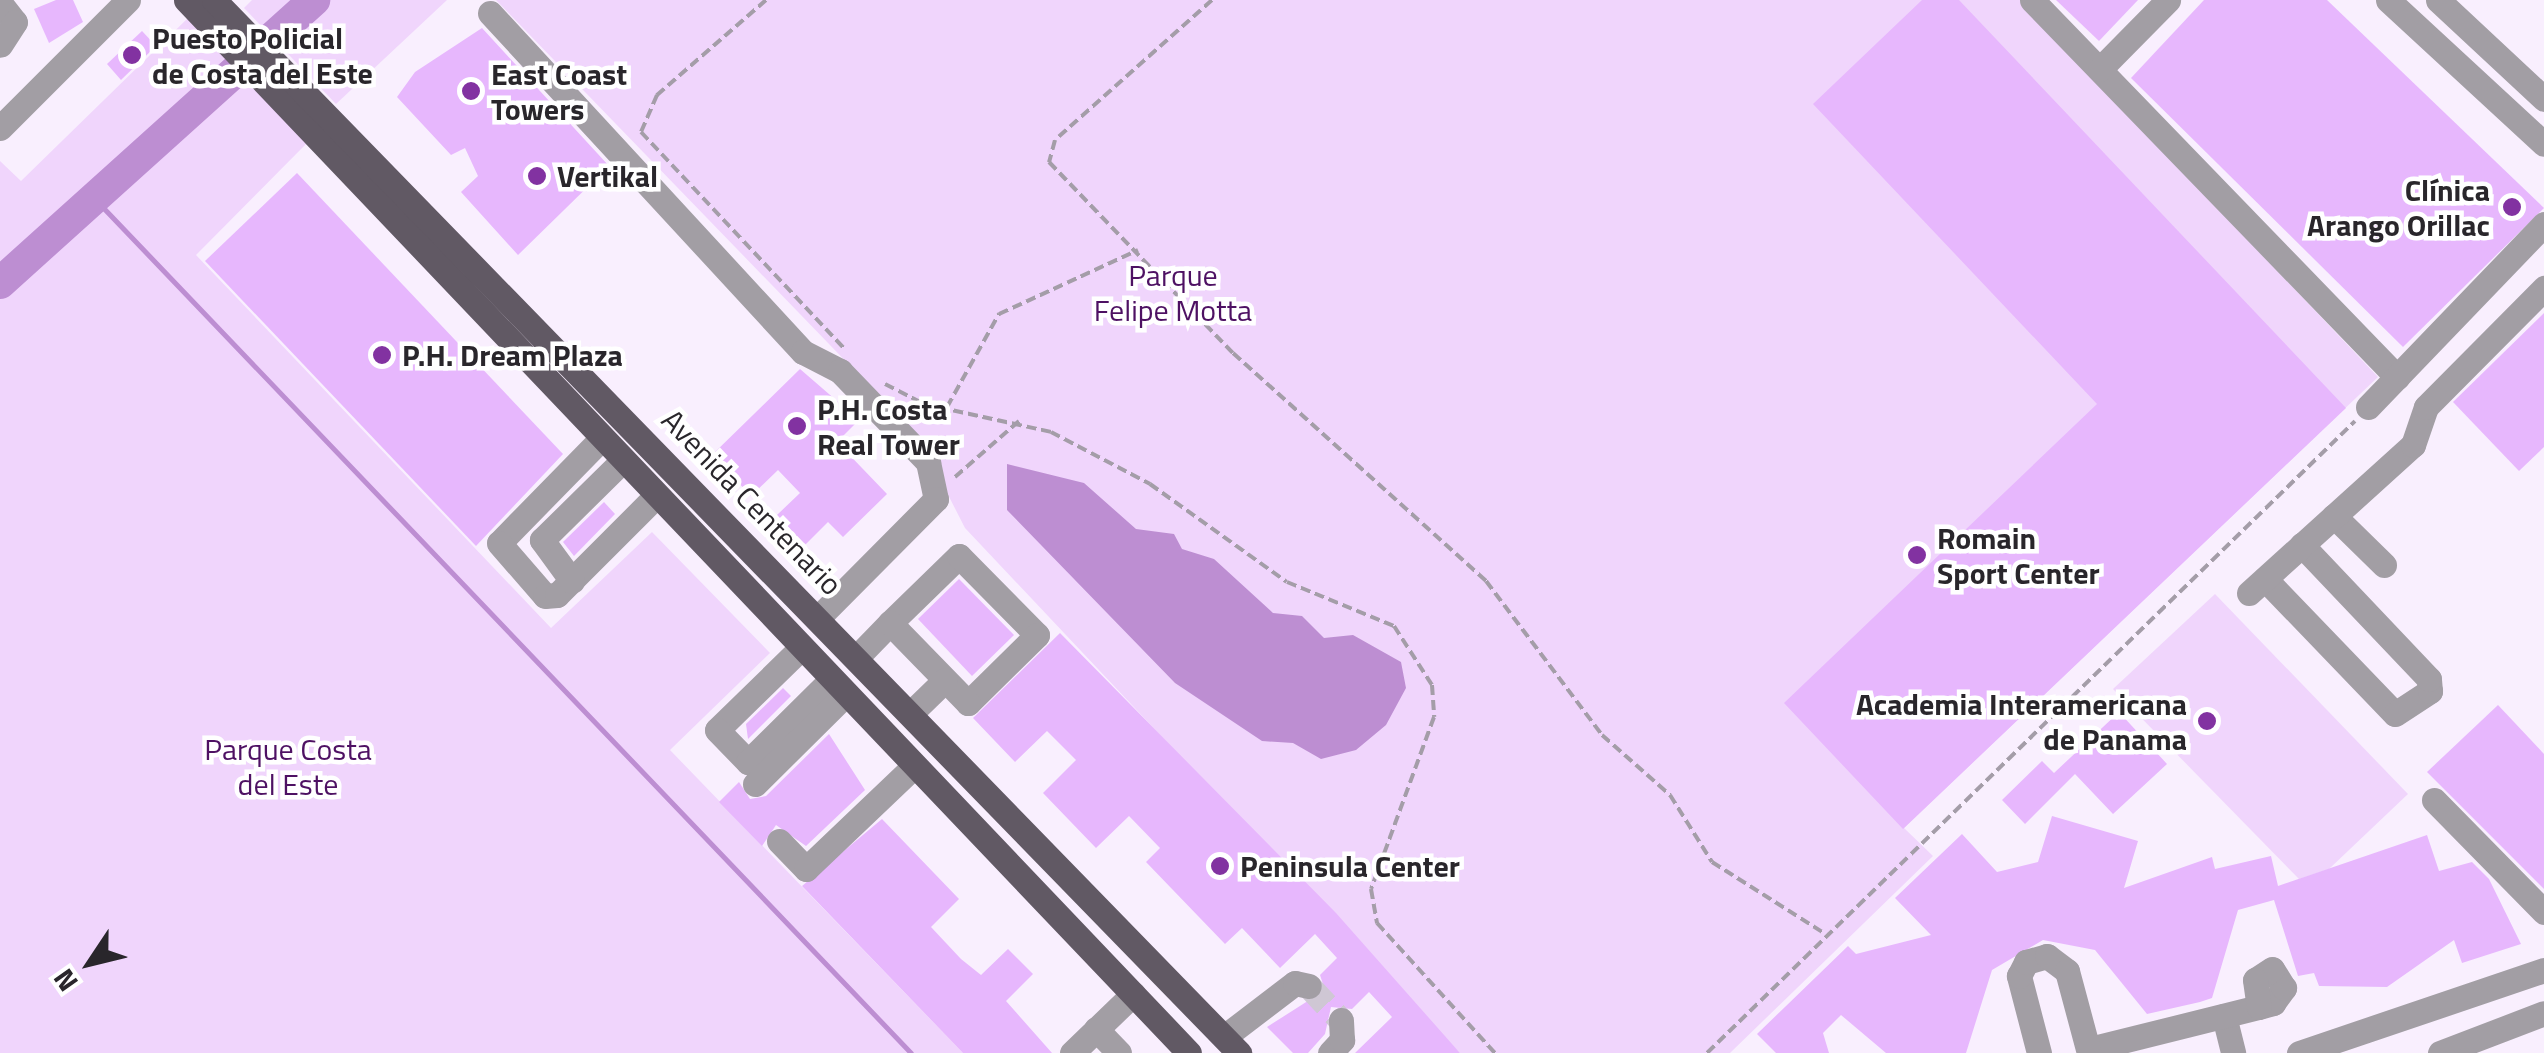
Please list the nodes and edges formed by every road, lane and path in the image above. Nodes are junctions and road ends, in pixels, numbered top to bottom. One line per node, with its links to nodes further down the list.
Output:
1 (128, 0): 16 (street)
2 (186, 0): 10 (main road, Avenida Centenario)
3 (766, 0): 21 (path)
4 (1212, 0): 19 (path)
5 (2032, 0): 13 (street)
6 (2168, 0): 13 (street)
7 (2388, 0): 17 (street)
8 (2438, 0): 14 (street)
9 (0, 3): 12 (street)
10 (214, 9): 15 (main road, Avenida Centenario)
11 (490, 13): 29 (street)
12 (0, 45)
13 (2100, 69): 23 (street)
14 (2544, 98)
15 (322, 126): 27 (main road, Avenida Centenario); 35 (main road, Avenida Centenario)
16 (0, 128)
17 (2544, 144)
18 (2544, 224): 23 (street)
19 (1138, 250): 25 (path); 47 (path)
20 (2544, 288): 31 (street)
21 (860, 361)
22 (873, 373): 25 (path)
23 (2396, 378): 24 (street)
24 (2368, 407): 47 (path)
25 (946, 408): 26 (path)
26 (1019, 421): 29 (path); 64 (path)
27 (600, 440): 28 (main road, Avenida Centenario); 34 (street)
28 (621, 462): 30 (main road, Avenida Centenario); 34 (street)
29 (936, 484): 35 (street)
30 (655, 497): 34 (street); 37 (main road, Avenida Centenario)
31 (2334, 516): 32 (street); 33 (street)
32 (2302, 545): 32 (street)
33 (2384, 566)
34 (572, 581)
35 (819, 618): 37 (main road); 38 (main road, Avenida Centenario)
36 (890, 623): 38 (street); 39 (street); 39 (street)
37 (797, 644): 40 (main road, Avenida Centenario); 40 (street)
38 (856, 657): 41 (main road, Avenida Centenario)
39 (945, 680): 41 (street)
40 (838, 688): 42 (main road, Avenida Centenario); 43 (street)
41 (911, 713): 48 (main road, Avenida Centenario)
42 (914, 766): 45 (street); 51 (main road, Avenida Centenario)
43 (756, 784)
44 (2434, 800): 46 (street)
45 (780, 841)
46 (2544, 912)
47 (1827, 935): 65 (path)
48 (1152, 964): 51 (main road); 58 (main road, Avenida Centenario)
49 (2544, 970): 57 (street)
50 (1309, 986): 58 (street)
51 (1130, 991): 56 (street); 62 (main road, Avenida Centenario)
52 (2259, 1007): 54 (street)
53 (2544, 1014): 69 (street)
54 (2224, 1016): 59 (street); 67 (street)
55 (1341, 1020): 63 (street)
56 (1096, 1029): 60 (street); 61 (street)
57 (2367, 1044): 68 (street)
58 (1231, 1045)
59 (2089, 1051): 66 (street)
60 (1072, 1053)
61 (1120, 1053)
62 (1189, 1053)
63 (1330, 1053)
64 (1495, 1053)
65 (1707, 1053)
66 (2038, 1053)
67 (2232, 1053)
68 (2298, 1053)
69 (2440, 1053)

